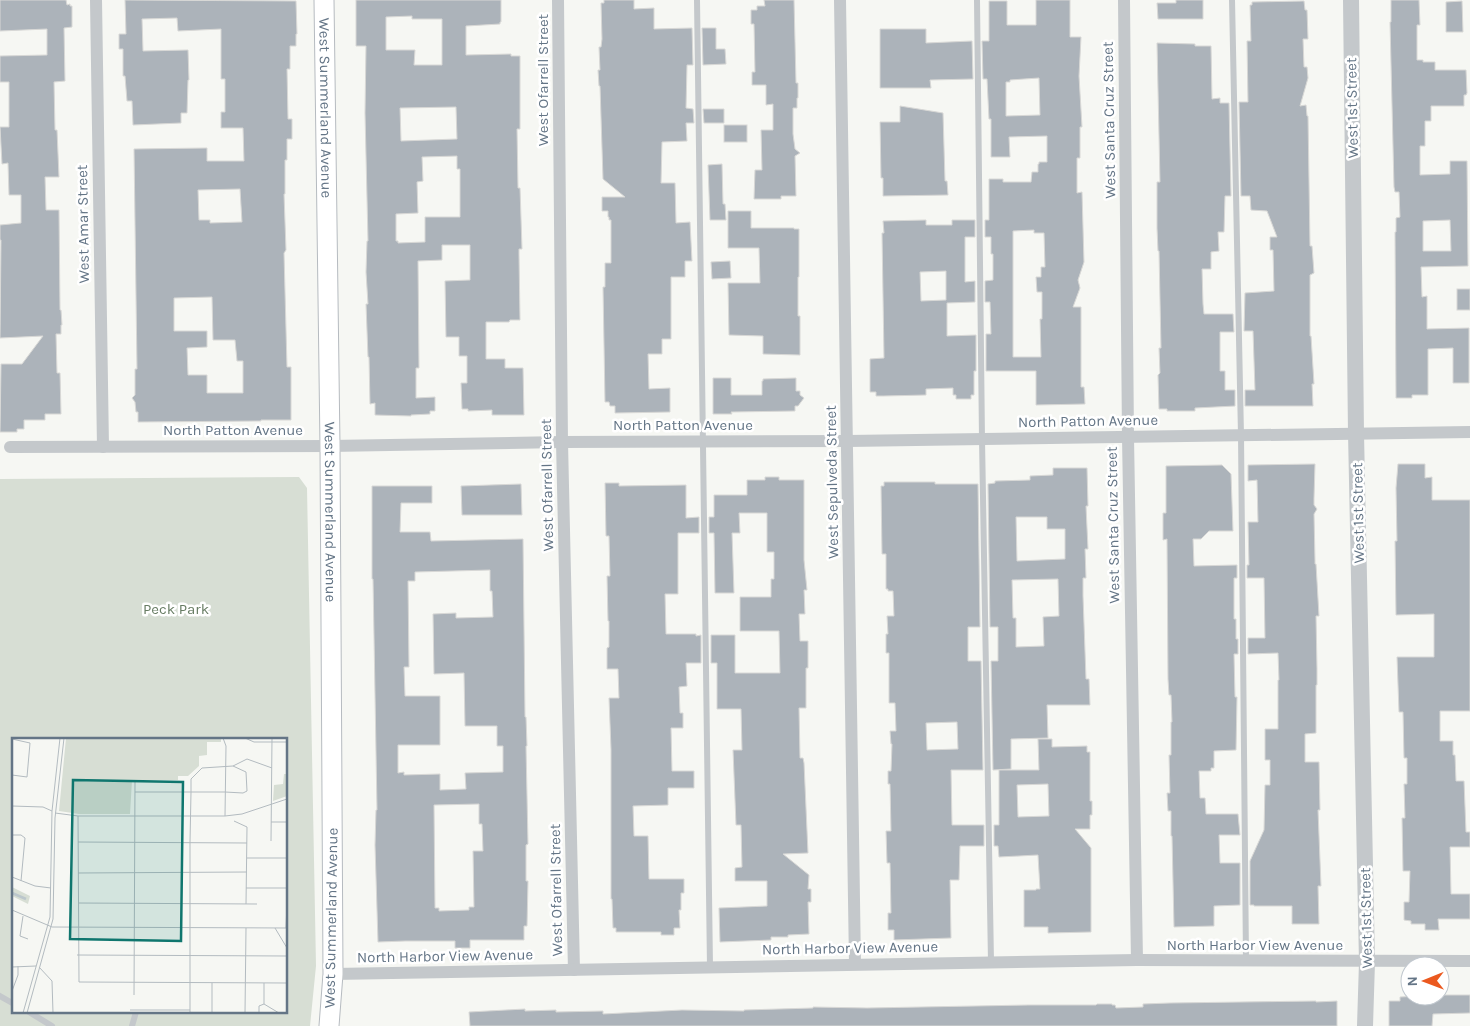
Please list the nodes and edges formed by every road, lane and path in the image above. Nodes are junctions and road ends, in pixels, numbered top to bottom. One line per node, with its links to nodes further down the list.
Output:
1 (96, 0): 20 (street, West Amar Street)
2 (324, 0): 18 (main road, West Summerland Avenue)
3 (558, 0): 17 (street, West Ofarrell Street)
4 (696, 0): 15 (lane)
5 (840, 0): 16 (street, West Sepulveda Street)
6 (976, 0): 14 (lane)
7 (1124, 0): 13 (street, West Santa Cruz Street)
8 (1232, 0): 12 (lane)
9 (1351, 0): 11 (street, West 1st Street)
10 (1470, 432): 11 (street, North Patton Avenue)
11 (1356, 433): 12 (street, North Patton Avenue); 25 (street, West 1st Street)
12 (1241, 435): 13 (street, North Patton Avenue); 22 (lane)
13 (1128, 437): 14 (street, North Patton Avenue); 21 (street, West Santa Cruz Street)
14 (982, 439): 16 (street, North Patton Avenue); 24 (lane)
15 (702, 441): 16 (street, North Patton Avenue); 17 (street, North Patton Avenue); 27 (lane)
16 (848, 441): 26 (street, West Sepulveda Street)
17 (562, 442): 18 (street, North Patton Avenue); 28 (street, West Ofarrell Street)
18 (330, 446): 20 (street, North Patton Avenue); 29 (main road, West Summerland Avenue)
19 (10, 447): 20 (street, North Patton Avenue)
20 (103, 447)
21 (1137, 960): 22 (street, North Harbor View Avenue); 24 (street, North Harbor View Avenue)
22 (1246, 961): 25 (street, North Harbor View Avenue)
23 (1470, 961): 25 (street, North Harbor View Avenue)
24 (991, 962): 26 (street, North Harbor View Avenue)
25 (1367, 962): 35 (street, West 1st Street)
26 (855, 964): 27 (street, North Harbor View Avenue)
27 (710, 967): 28 (street, North Harbor View Avenue)
28 (574, 970): 29 (street, North Harbor View Avenue)
29 (333, 974): 34 (main road, West Summerland Avenue)
30 (0, 996): 31 (lane)
31 (12, 1003)
32 (32, 1014): 33 (lane)
33 (52, 1026)
34 (329, 1026)
35 (1365, 1026)

